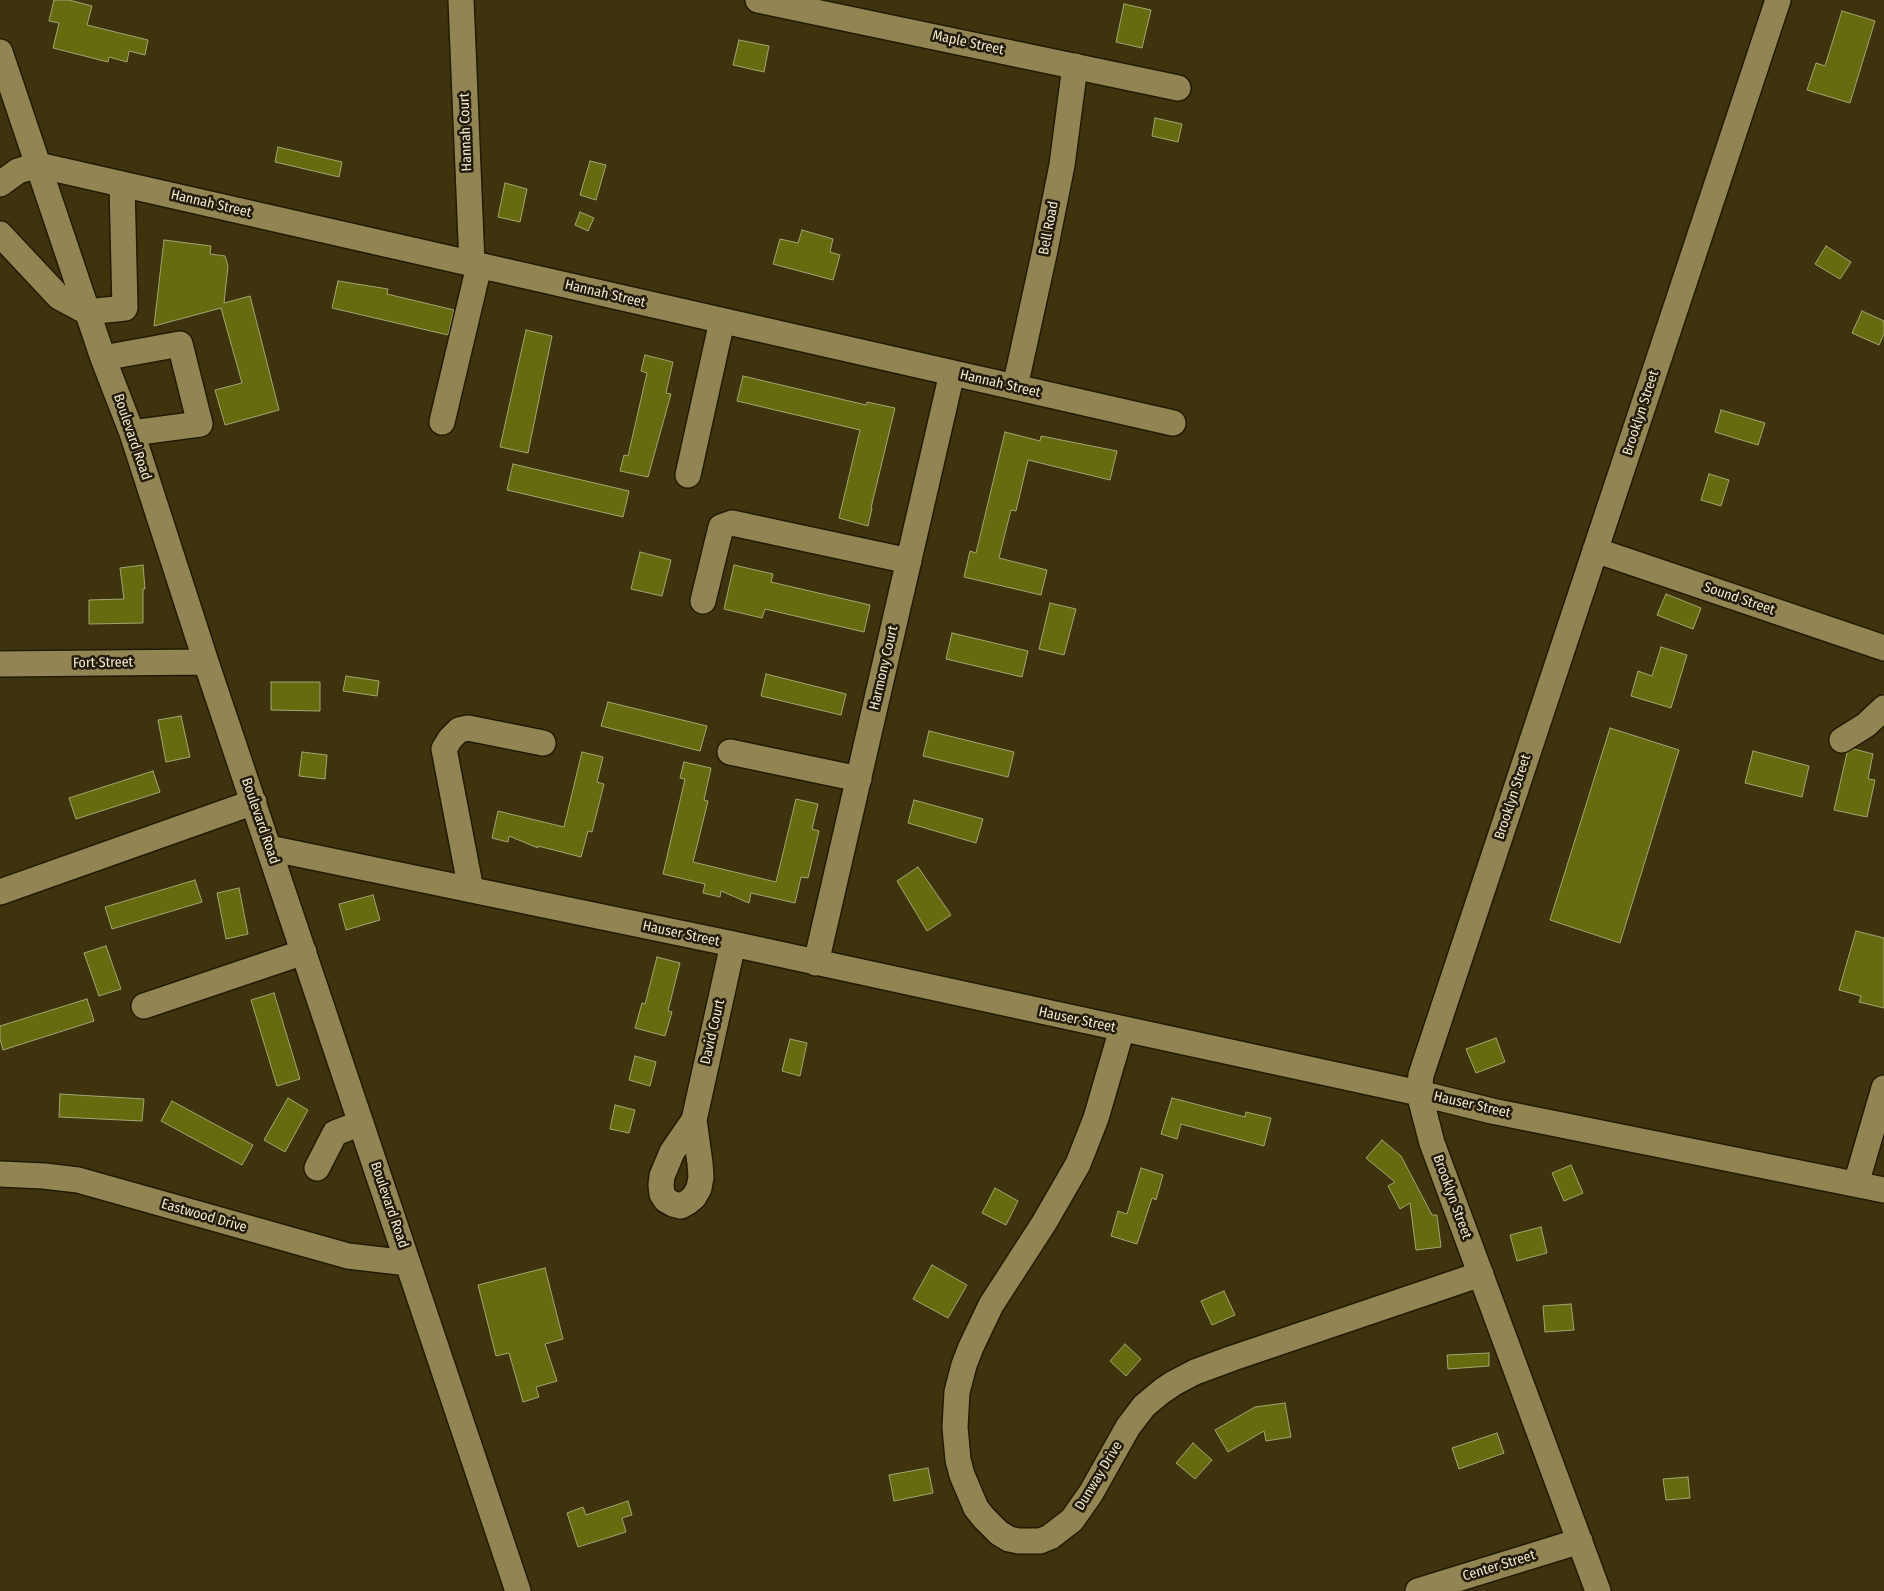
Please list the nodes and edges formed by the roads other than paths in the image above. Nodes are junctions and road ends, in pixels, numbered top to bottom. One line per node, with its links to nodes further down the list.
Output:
1 (461, 0): 11 (street, Hannah Court)
2 (758, 0): 5 (street, Maple Street)
3 (1778, 0): 21 (street, Brooklyn Street)
4 (0, 52): 7 (street, Boulevard Road)
5 (1075, 66): 6 (street, Maple Street); 16 (street, Bell Road)
6 (1178, 88)
7 (38, 165): 8 (street); 9 (street, Hannah Street); 12 (street, Boulevard Road)
8 (0, 184)
9 (122, 184): 11 (street, Hannah Street); 12 (street)
10 (0, 234): 12 (street)
11 (476, 265): 13 (street, Hannah Street); 17 (street, Hannah Court)
12 (87, 312): 14 (street, Boulevard Road)
13 (722, 321): 15 (street, Hannah Street); 20 (street)
14 (103, 358): 19 (street, Boulevard Road); 19 (street)
15 (952, 373): 16 (street, Hannah Street); 22 (street, Harmony Court)
16 (1015, 388): 18 (street, Hannah Street)
17 (442, 422)
18 (1173, 423)
19 (132, 433): 25 (street, Boulevard Road)
20 (688, 475)
21 (1595, 550): 24 (street, Sound Street); 42 (street, Brooklyn Street)
22 (909, 561): 23 (street); 31 (street, Harmony Court)
23 (703, 601)
24 (1884, 648)
25 (206, 662): 26 (street, Fort Street); 32 (street, Boulevard Road)
26 (0, 664)
27 (1884, 708): 28 (street)
28 (1842, 740)
29 (542, 743): 34 (street)
30 (730, 752): 31 (street)
31 (859, 779): 38 (street, Harmony Court)
32 (254, 802): 33 (street, Boulevard Road); 35 (street)
33 (269, 848): 34 (street, Hauser Street); 37 (street, Boulevard Road)
34 (471, 890): 36 (street, Hauser Street)
35 (0, 892)
36 (733, 944): 38 (street, Hauser Street); 43 (street, David Court)
37 (304, 952): 39 (street); 44 (street, Boulevard Road)
38 (816, 963): 40 (street, Hauser Street)
39 (144, 1006)
40 (1122, 1029): 42 (street, Hauser Street); 50 (street, Dunway Drive)
41 (1884, 1088): 47 (street)
42 (1419, 1093): 47 (street, Hauser Street); 50 (street, Brooklyn Street)
43 (694, 1120)
44 (361, 1123): 45 (street); 49 (street, Boulevard Road)
45 (317, 1168)
46 (0, 1174): 49 (street, Eastwood Drive)
47 (1856, 1184): 48 (street, Hauser Street)
48 (1884, 1190)
49 (408, 1263): 52 (street, Boulevard Road)
50 (1481, 1274): 51 (street, Brooklyn Street)
51 (1580, 1541): 53 (street, Center Street); 54 (street, Brooklyn Street)
52 (518, 1591)
53 (1418, 1591)
54 (1598, 1591)

